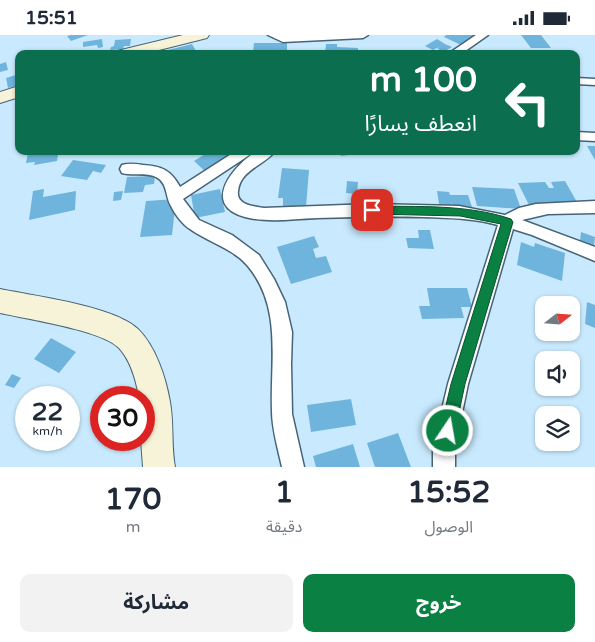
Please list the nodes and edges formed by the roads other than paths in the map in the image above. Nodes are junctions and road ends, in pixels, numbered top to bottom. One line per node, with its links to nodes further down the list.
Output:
1 (202, 35): 5 (main road)
2 (273, 35): 3 (street)
3 (363, 35)
4 (483, 35): 6 (street)
5 (140, 50)
6 (459, 50)
7 (580, 81): 8 (street)
8 (595, 82)
9 (15, 92): 10 (main road)
10 (0, 98)
11 (580, 136): 12 (street)
12 (595, 137)
13 (240, 155): 16 (street)
14 (262, 155): 18 (street)
15 (127, 169): 16 (street)
16 (175, 197): 22 (street)
17 (595, 207): 18 (street)
18 (508, 222): 19 (street); 23 (street)
19 (595, 254)
20 (0, 301): 21 (main road)
21 (159, 467)
22 (293, 467)
23 (444, 467)

